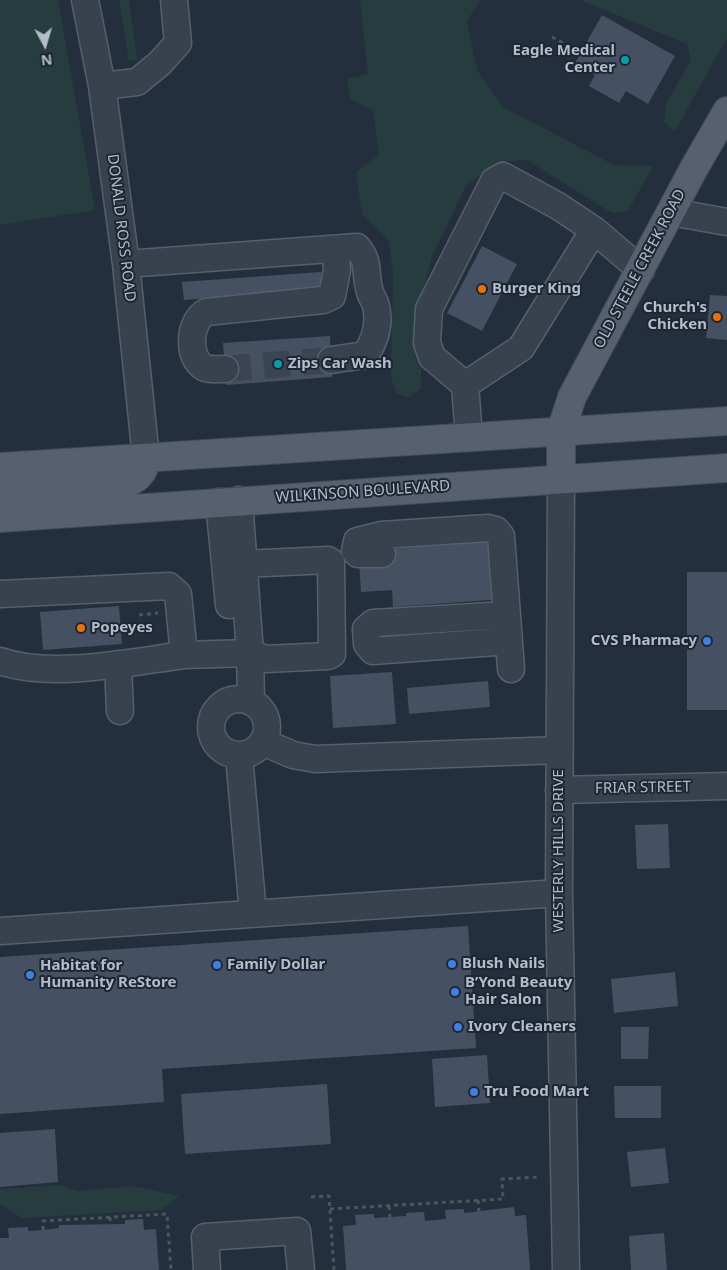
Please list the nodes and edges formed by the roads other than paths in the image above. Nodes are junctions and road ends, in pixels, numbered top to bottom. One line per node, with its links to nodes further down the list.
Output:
1 (84, 0): 3 (street, DONALD ROSS ROAD)
2 (174, 0): 3 (street)
3 (102, 86): 9 (street, DONALD ROSS ROAD)
4 (727, 111): 5 (main road, OLD STEELE CREEK ROAD)
5 (671, 212): 6 (street); 10 (main road, OLD STEELE CREEK ROAD)
6 (727, 222)
7 (594, 230): 10 (street); 13 (street); 13 (street)
8 (335, 250): 9 (street); 11 (street); 12 (street)
9 (126, 264): 17 (street, DONALD ROSS ROAD)
10 (641, 270): 15 (main road, OLD STEELE CREEK ROAD)
11 (332, 360)
12 (225, 369)
13 (465, 385): 16 (street)
14 (727, 421): 15 (main road)
15 (561, 431): 16 (main road); 20 (main road, WESTERLY HILLS DRIVE)
16 (469, 437): 17 (main road)
17 (146, 458): 18 (main road); 21 (main road)
18 (0, 467)
19 (727, 468): 20 (main road, WILKINSON BOULEVARD)
20 (561, 478): 22 (main road, WILKINSON BOULEVARD); 37 (street, WESTERLY HILLS DRIVE)
21 (0, 494)
22 (229, 501): 23 (main road, WILKINSON BOULEVARD); 25 (street); 29 (street)
23 (0, 518)
24 (382, 554): 27 (street)
25 (243, 564): 29 (street); 29 (street)
26 (0, 594): 30 (street)
27 (507, 615): 28 (street); 28 (street)
28 (509, 641): 33 (street)
29 (242, 654): 30 (street); 34 (street)
30 (184, 655): 32 (street)
31 (0, 660): 32 (street)
32 (118, 664): 35 (street)
33 (511, 669)
34 (244, 701): 36 (street); 38 (street)
35 (120, 711)
36 (263, 742): 37 (street); 38 (street)
37 (559, 750): 40 (street, WESTERLY HILLS DRIVE)
38 (239, 756): 42 (street)
39 (727, 786): 40 (street, FRIAR STREET)
40 (559, 790): 41 (street, WESTERLY HILLS DRIVE)
41 (559, 893): 42 (street); 46 (street, WESTERLY HILLS DRIVE)
42 (253, 914): 43 (street)
43 (0, 931)
44 (207, 1270): 45 (street)
45 (301, 1270)
46 (566, 1270)

